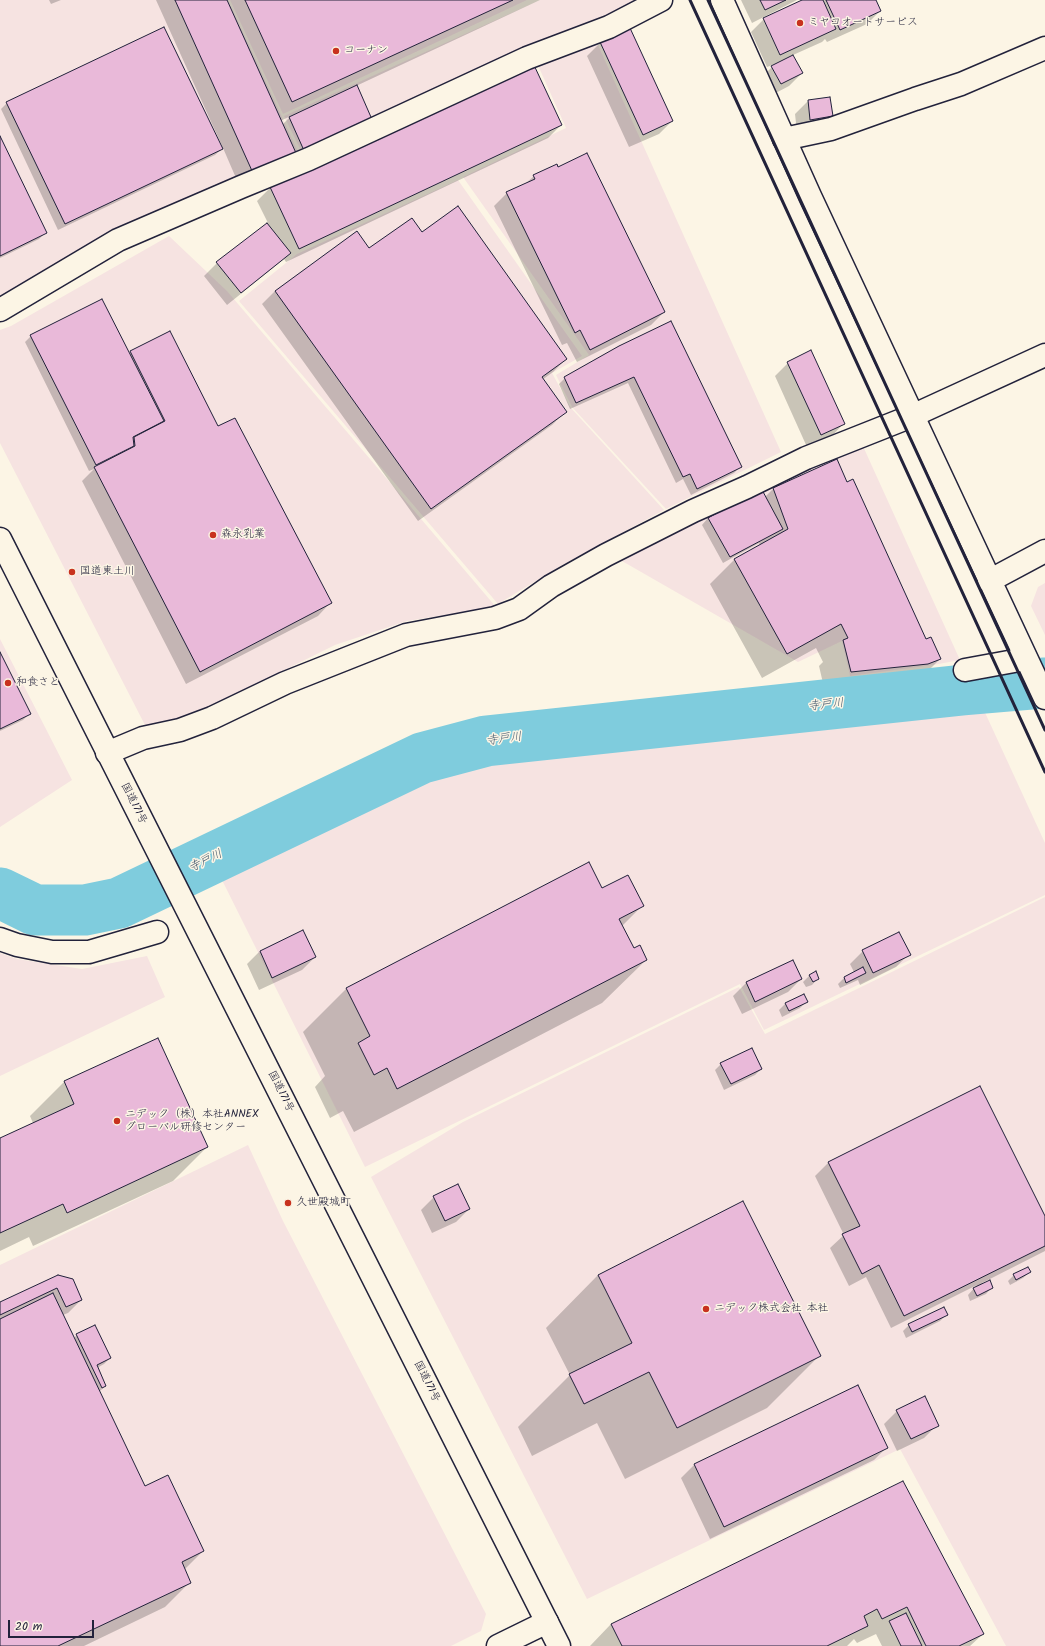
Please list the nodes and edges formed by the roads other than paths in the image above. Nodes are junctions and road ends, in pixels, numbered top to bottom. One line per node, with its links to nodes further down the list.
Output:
1 (661, 0): 5 (main road)
2 (722, 0): 4 (main road)
3 (1045, 48): 4 (main road)
4 (784, 139): 7 (main road)
5 (0, 310)
6 (1045, 355): 7 (main road)
7 (912, 416): 10 (main road); 14 (main road)
8 (0, 539): 14 (main road, 国道171号)
9 (1045, 551): 10 (main road)
10 (989, 581): 11 (main road)
11 (1029, 666): 12 (main road); 13 (main road)
12 (966, 670)
13 (1045, 698)
14 (107, 753): 17 (main road, 国道171号)
15 (157, 932): 16 (main road)
16 (0, 939)
17 (547, 1622): 18 (main road); 19 (main road, 国道171号)
18 (498, 1646)
19 (559, 1646)

